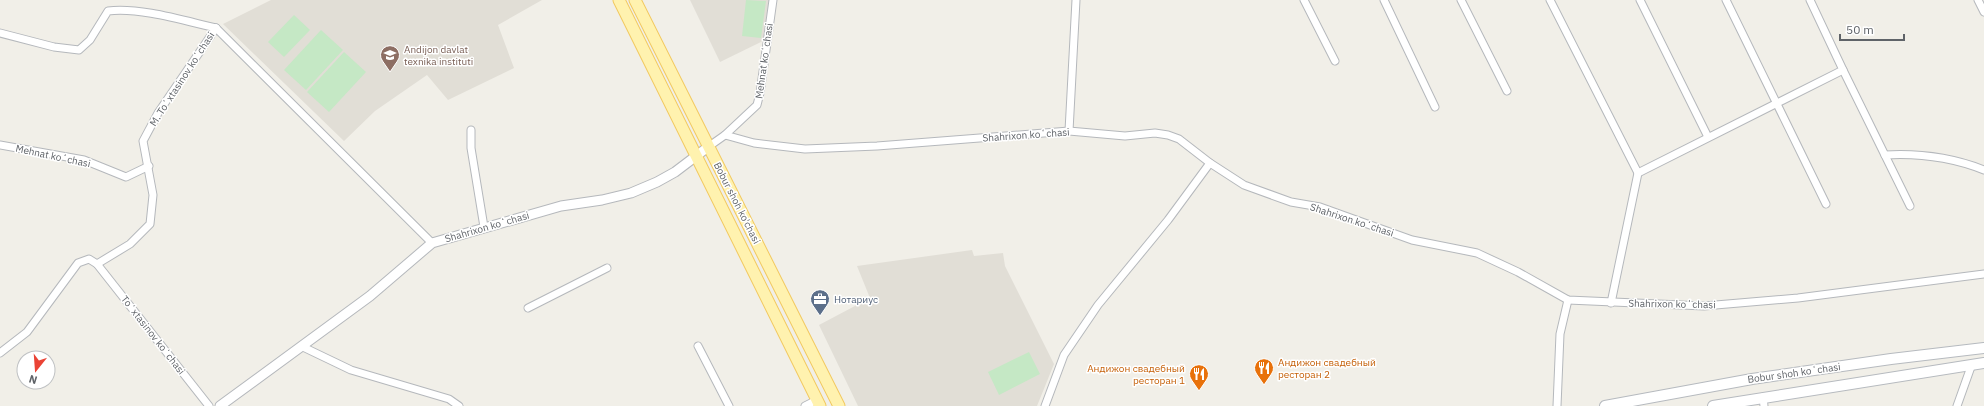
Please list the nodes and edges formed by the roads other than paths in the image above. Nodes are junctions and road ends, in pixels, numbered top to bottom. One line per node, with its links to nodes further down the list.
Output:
1 (619, 0): 28 (main road, Bobur shoh ko'chasi)
2 (635, 0): 26 (main road, Bobur shoh ko'chasi)
3 (773, 0): 23 (street, Mehnat koʻchasi)
4 (1076, 0): 22 (street)
5 (1304, 0): 16 (street)
6 (1384, 0): 20 (street)
7 (1461, 0): 18 (street)
8 (1550, 0): 32 (street)
9 (1640, 0): 24 (street)
10 (1726, 0): 19 (street)
11 (1810, 0): 17 (street)
12 (1978, 0): 13 (street)
13 (1984, 12)
14 (216, 28): 15 (street); 30 (street, M. Toʻxtasinov koʻchasi); 36 (street, M. Toʻxtasinov koʻchasi)
15 (0, 32)
16 (1335, 62)
17 (1843, 70): 19 (street); 27 (street)
18 (1507, 91)
19 (1778, 102): 24 (street); 33 (street)
20 (1435, 107)
21 (471, 130): 35 (street)
22 (1069, 130): 23 (street, Shahrixon koʻchasi); 29 (street, Shahrixon koʻchasi)
23 (726, 135): 26 (street, Mehnat koʻchasi)
24 (1708, 137): 32 (street)
25 (0, 145): 30 (street, Mehnat koʻchasi)
26 (708, 147): 28 (street, Shahrixon koʻchasi); 56 (main road, Bobur shoh ko'chasi)
27 (1885, 155): 31 (street); 34 (street)
28 (696, 156): 35 (street, Shahrixon koʻchasi); 50 (main road, Bobur shoh ko'chasi)
29 (1210, 164): 40 (street, Shahrixon koʻchasi); 57 (street)
30 (149, 166): 37 (street, M. Toʻxtasinov koʻchasi)
31 (1984, 170)
32 (1638, 173): 41 (street)
33 (1826, 204)
34 (1910, 206)
35 (484, 227): 36 (street, Shahrixon koʻchasi)
36 (432, 242): 44 (street, Shahrixon koʻchasi)
37 (97, 264): 46 (street); 51 (street, Toʻxtasinov koʻchasi)
38 (606, 268): 42 (street)
39 (1984, 274): 41 (street, Shahrixon koʻchasi)
40 (1568, 300): 41 (street, Shahrixon koʻchasi); 58 (street)
41 (1611, 302)
42 (528, 308)
43 (698, 346): 54 (street)
44 (303, 347): 52 (street, Shahrixon koʻchasi); 53 (street)
45 (1984, 348): 59 (main road, Bobur shoh koʻchasi)
46 (0, 353)
47 (1984, 363): 48 (main road, Bobur shoh koʻchasi)
48 (1972, 364): 49 (main road, Bobur shoh koʻchasi); 61 (street)
49 (1764, 402): 60 (main road, Bobur shoh koʻchasi)
50 (818, 403): 55 (street)
51 (209, 406)
52 (220, 406)
53 (459, 406)
54 (729, 406)
55 (805, 406)
56 (839, 406)
57 (1045, 406)
58 (1557, 406)
59 (1605, 406)
60 (1713, 406)
61 (1957, 406)

